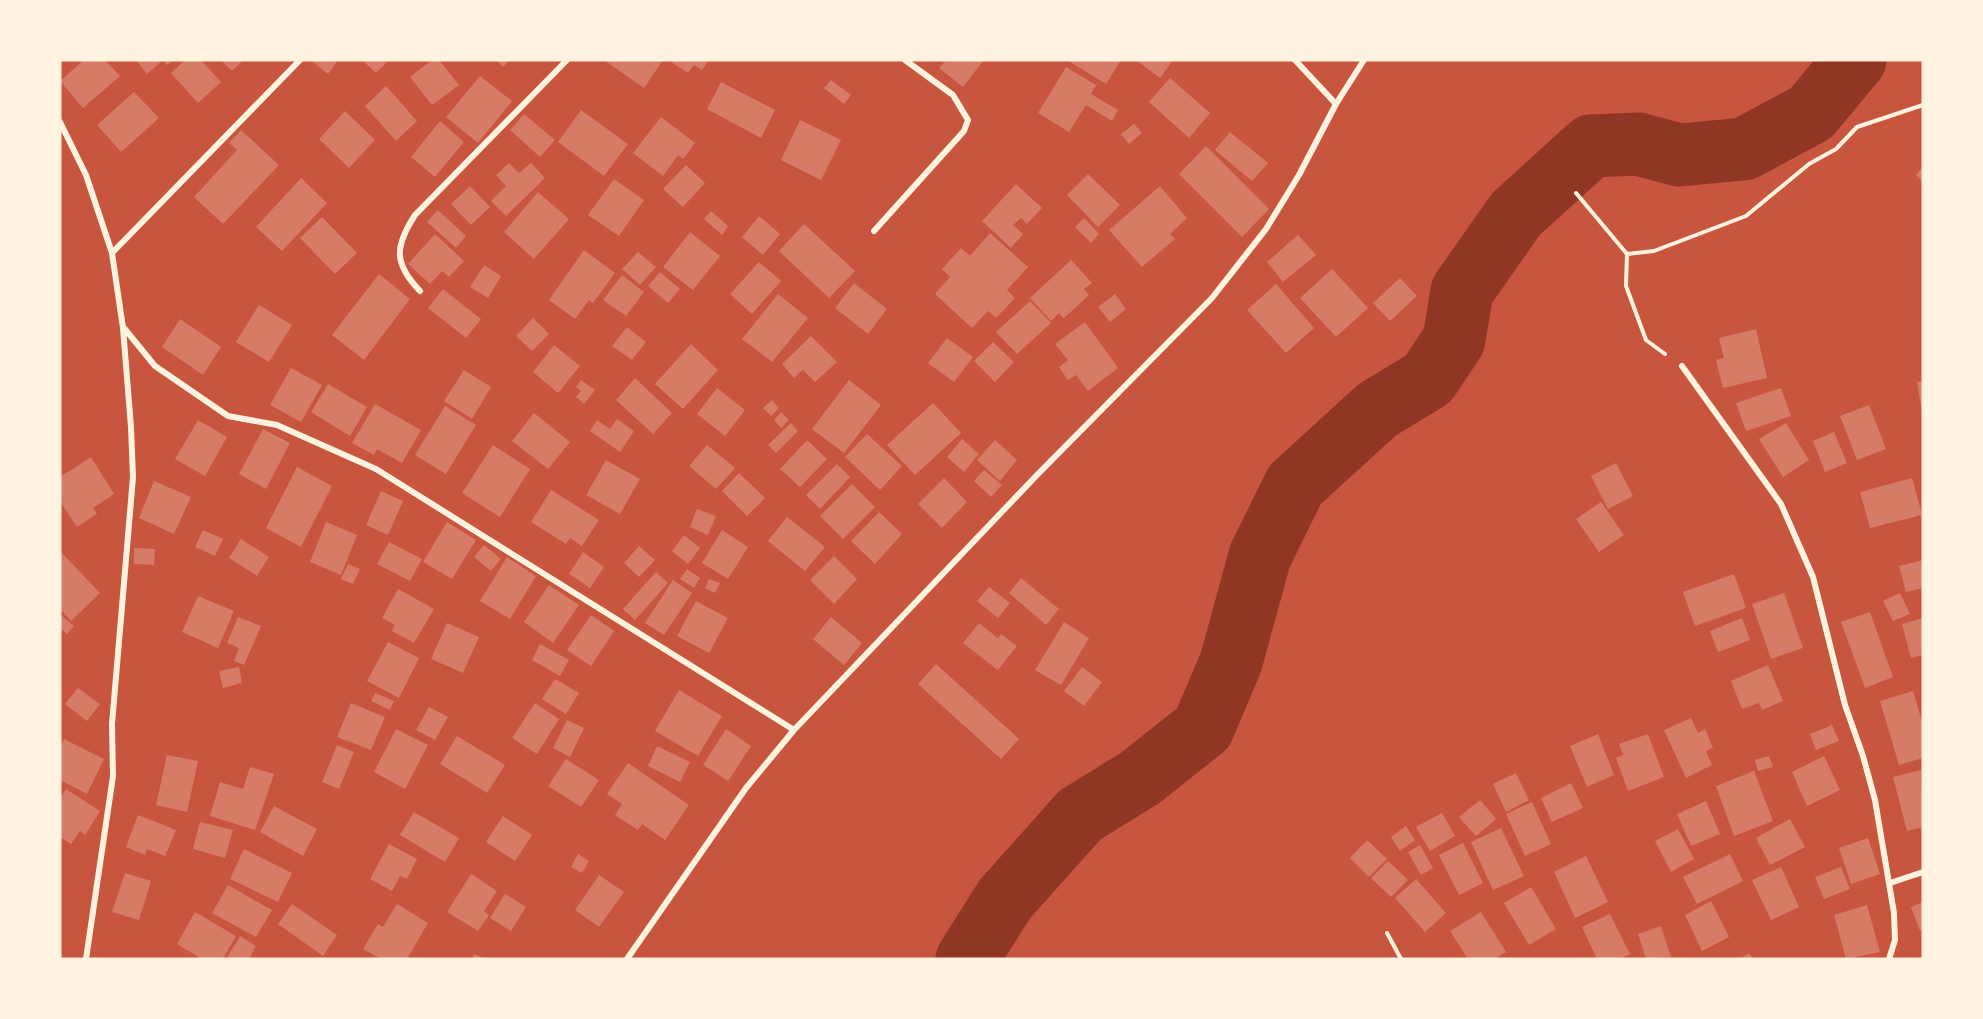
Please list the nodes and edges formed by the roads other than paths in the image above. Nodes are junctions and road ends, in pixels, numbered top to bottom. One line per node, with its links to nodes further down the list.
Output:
1 (300, 60): 9 (street)
2 (567, 60): 10 (street)
3 (904, 60): 8 (street)
4 (1295, 60): 6 (street)
5 (1364, 60): 6 (street)
6 (1336, 104): 13 (street)
7 (60, 122): 9 (street)
8 (874, 231)
9 (112, 253): 11 (street)
10 (420, 291)
11 (123, 328): 13 (street); 16 (street)
12 (1682, 366): 15 (street)
13 (794, 730): 17 (street)
14 (1923, 872): 15 (street)
15 (1890, 883): 18 (street)
16 (86, 959)
17 (627, 959)
18 (1889, 959)

